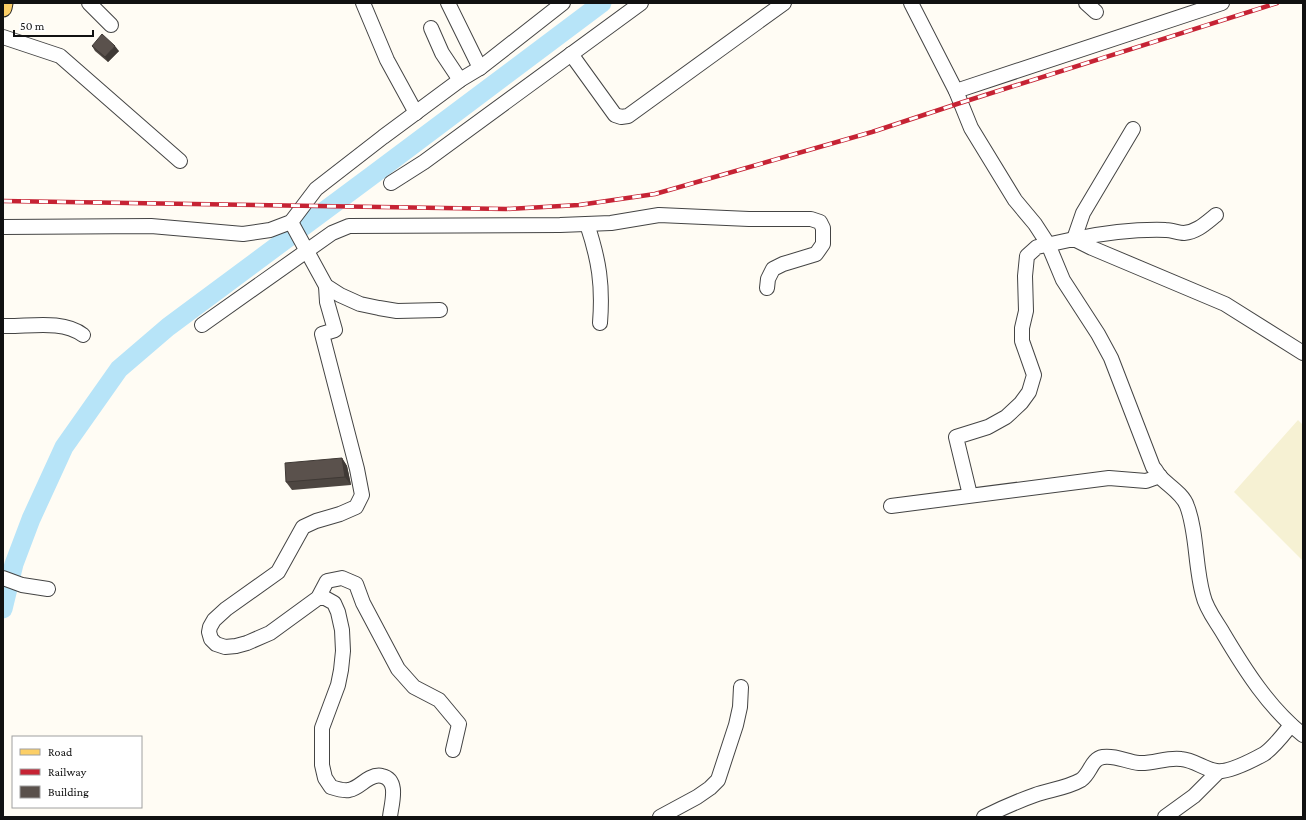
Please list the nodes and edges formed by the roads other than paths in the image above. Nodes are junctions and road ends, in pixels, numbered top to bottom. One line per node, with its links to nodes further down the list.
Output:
1 (4, 3): 11 (main road)
2 (89, 3): 13 (street)
3 (363, 3): 20 (street)
4 (448, 3): 17 (street)
5 (564, 3): 12 (street)
6 (641, 3): 16 (street)
7 (784, 3): 16 (street)
8 (911, 3): 19 (street)
9 (1222, 3): 10 (street)
10 (1195, 7): 19 (street)
11 (3, 8)
12 (545, 9): 17 (street)
13 (111, 24)
14 (431, 28): 18 (street)
15 (3, 38): 22 (street)
16 (571, 54): 23 (street)
17 (480, 68): 18 (street)
18 (460, 80): 20 (street)
19 (956, 91): 29 (street)
20 (416, 113): 26 (street)
21 (1133, 129): 28 (street)
22 (180, 161)
23 (391, 183)
24 (1216, 215): 28 (street)
25 (587, 224): 30 (street); 32 (street); 34 (street)
26 (293, 225): 27 (street); 30 (street)
27 (3, 227)
28 (1074, 239): 29 (street); 38 (street)
29 (1048, 244): 39 (street); 40 (street)
30 (306, 249): 31 (street); 35 (street)
31 (326, 286): 33 (street); 44 (street)
32 (767, 288)
33 (440, 310)
34 (600, 323)
35 (202, 325)
36 (3, 326): 37 (street)
37 (83, 335)
38 (1303, 353)
39 (1160, 476): 40 (street); 46 (street)
40 (970, 495): 41 (street)
41 (891, 506)
42 (3, 578): 43 (street)
43 (48, 589)
44 (318, 598): 48 (street); 50 (street)
45 (741, 687): 51 (street)
46 (1291, 725): 47 (street); 49 (street)
47 (1303, 735)
48 (453, 750)
49 (1218, 772): 52 (street); 53 (street)
50 (390, 817)
51 (660, 817)
52 (984, 817)
53 (1165, 817)

